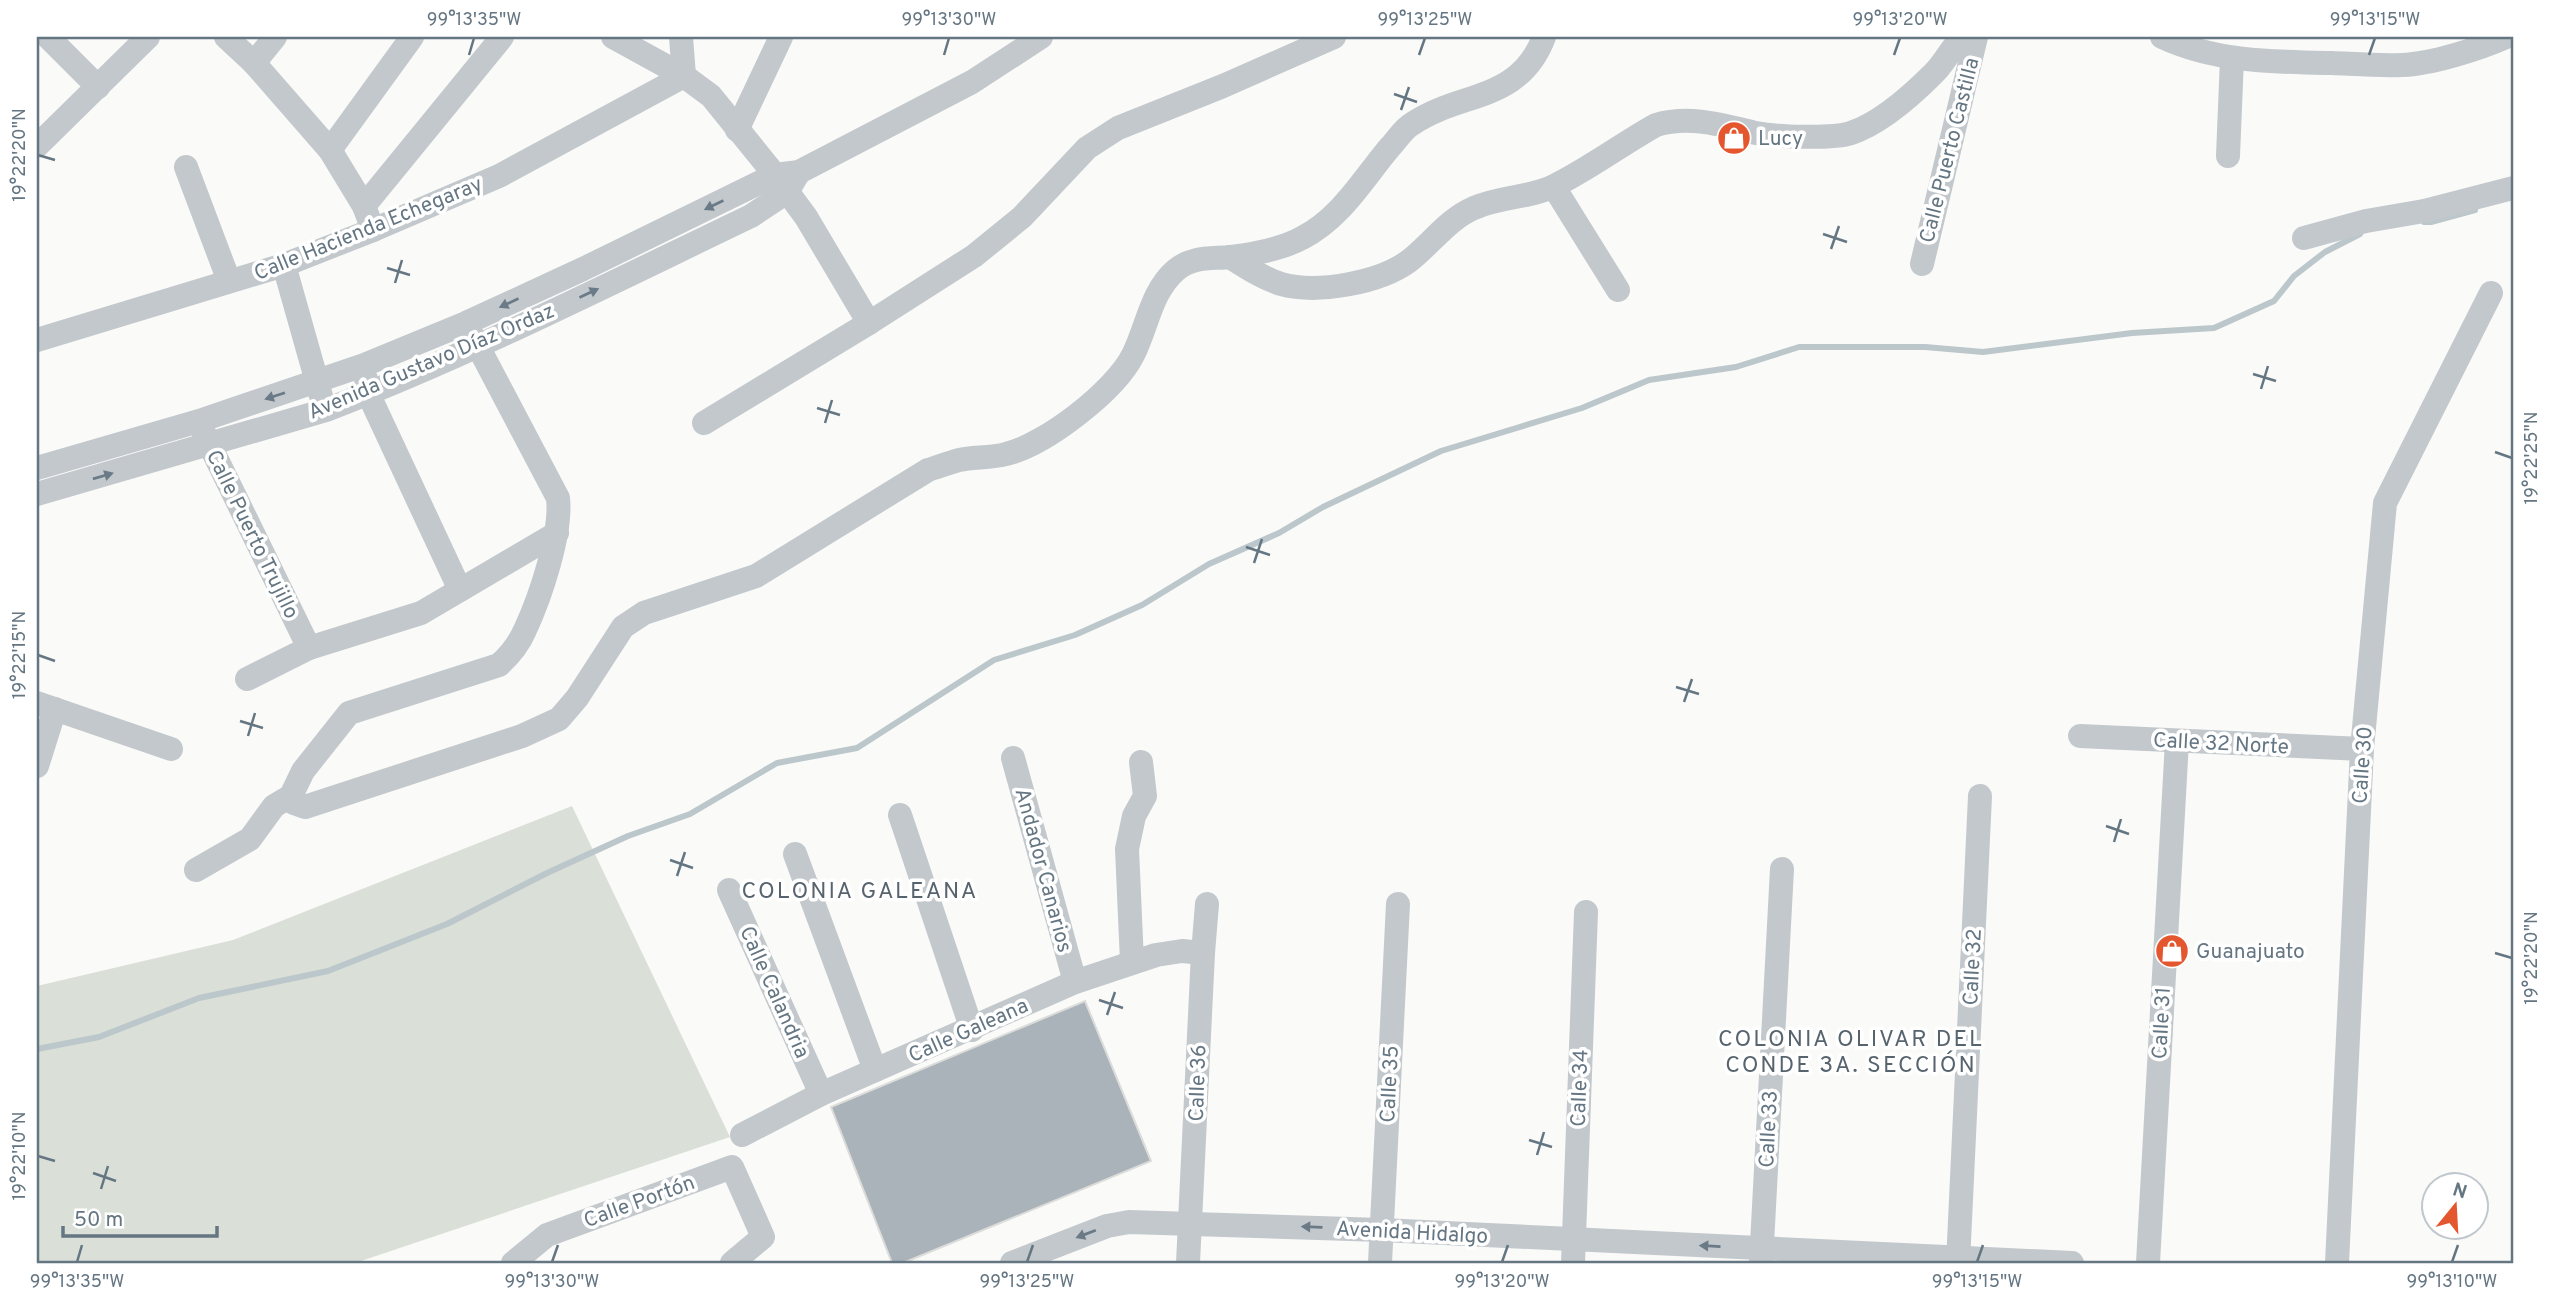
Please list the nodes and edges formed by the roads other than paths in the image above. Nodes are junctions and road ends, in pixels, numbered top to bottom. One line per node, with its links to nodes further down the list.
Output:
1 (48, 37): 20 (street)
2 (148, 37): 20 (street)
3 (226, 37): 18 (street)
4 (275, 37): 18 (street)
5 (412, 37): 23 (street)
6 (502, 37): 29 (street)
7 (613, 37): 19 (street)
8 (681, 37): 19 (street)
9 (781, 37): 21 (street)
10 (1041, 37): 26 (street, Avenida Gustavo Díaz Ordaz)
11 (1335, 37): 39 (street)
12 (1544, 37): 32 (street)
13 (1964, 37): 27 (street)
14 (1976, 37): 33 (street, Calle Puerto Castilla)
15 (2162, 37): 17 (street)
16 (2506, 37): 17 (street)
17 (2232, 58): 24 (street)
18 (254, 63): 23 (street)
19 (684, 76): 21 (street); 30 (street, Calle Hacienda Echegaray)
20 (97, 87): 22 (street)
21 (737, 130): 26 (street)
22 (37, 146)
23 (330, 150): 29 (street)
24 (2228, 156)
25 (186, 167): 35 (street)
26 (787, 180): 38 (street, Avenida Gustavo Díaz Ordaz, one-way to 38); 39 (street); 41 (street, Avenida Gustavo Díaz Ordaz, one-way to 26)
27 (1554, 187): 32 (street); 36 (street)
28 (2513, 188): 31 (street)
29 (364, 206): 30 (street)
30 (373, 230): 34 (street, Calle Hacienda Echegaray)
31 (2304, 238)
32 (1230, 257): 63 (street)
33 (1922, 264)
34 (284, 265): 35 (street, Calle Hacienda Echegaray); 43 (street)
35 (229, 282): 40 (street, Calle Hacienda Echegaray)
36 (1618, 290)
37 (2491, 293): 59 (street, Calle 30)
38 (466, 323): 41 (street); 42 (street, Avenida Gustavo Díaz Ordaz)
39 (869, 323): 47 (street)
40 (37, 340)
41 (478, 345): 44 (street, Avenida Gustavo Díaz Ordaz); 51 (street)
42 (363, 365): 43 (street, Avenida Gustavo Díaz Ordaz); 44 (street)
43 (316, 382): 45 (street); 46 (street, Avenida Gustavo Díaz Ordaz, one-way to 46)
44 (368, 393): 45 (street, Avenida Gustavo Díaz Ordaz); 52 (street)
45 (326, 410): 48 (street, Avenida Gustavo Díaz Ordaz)
46 (199, 421): 48 (street, Calle Puerto Trujillo); 49 (street, Avenida Gustavo Díaz Ordaz)
47 (704, 423)
48 (209, 445): 50 (street, Avenida Gustavo Díaz Ordaz, one-way to 48); 53 (street, Calle Puerto Trujillo)
49 (37, 468)
50 (37, 494)
51 (557, 533): 52 (street); 63 (street)
52 (460, 590): 53 (street)
53 (309, 648): 54 (street)
54 (247, 679)
55 (46, 706): 58 (street); 62 (street)
56 (2080, 736): 57 (street, Calle 32 Norte)
57 (2176, 741): 59 (street, Calle 32 Norte); 91 (street, Calle 31)
58 (171, 749)
59 (2362, 749): 92 (street, Calle 30)
60 (1013, 758): 75 (street, Andador Canarios)
61 (1140, 762): 74 (street)
62 (37, 766)
63 (291, 796): 68 (street)
64 (1980, 796): 84 (street, Calle 32)
65 (900, 815): 76 (street)
66 (795, 854): 77 (street)
67 (1782, 869): 83 (street, Calle 33)
68 (196, 870)
69 (729, 890): 78 (street, Calle Calandria)
70 (1207, 904): 73 (street, Calle 36)
71 (1398, 904): 81 (street, Calle 35)
72 (1586, 912): 82 (street, Calle 34)
73 (1203, 953): 74 (street, Calle Galeana); 80 (street, Calle 36)
74 (1132, 961): 75 (street, Calle Galeana)
75 (1075, 982): 76 (street, Calle Galeana)
76 (972, 1030): 77 (street, Calle Galeana)
77 (875, 1070): 78 (street, Calle Galeana)
78 (821, 1094): 79 (street, Calle Galeana)
79 (743, 1135)
80 (1191, 1222): 81 (street, Avenida Hidalgo, one-way to 80); 87 (street, Avenida Hidalgo, one-way to 87); 88 (street, Calle 36)
81 (1382, 1230): 82 (street, Avenida Hidalgo); 89 (street, Calle 35)
82 (1573, 1252): 83 (street, Avenida Hidalgo, one-way to 82)
83 (1761, 1256): 84 (street, Avenida Hidalgo)
84 (1958, 1260): 90 (street, Avenida Hidalgo)
85 (513, 1263): 86 (street, Calle Portón)
86 (732, 1263)
87 (1012, 1263)
88 (1188, 1263)
89 (1380, 1263)
90 (2072, 1263)
91 (2148, 1263)
92 (2337, 1263)

